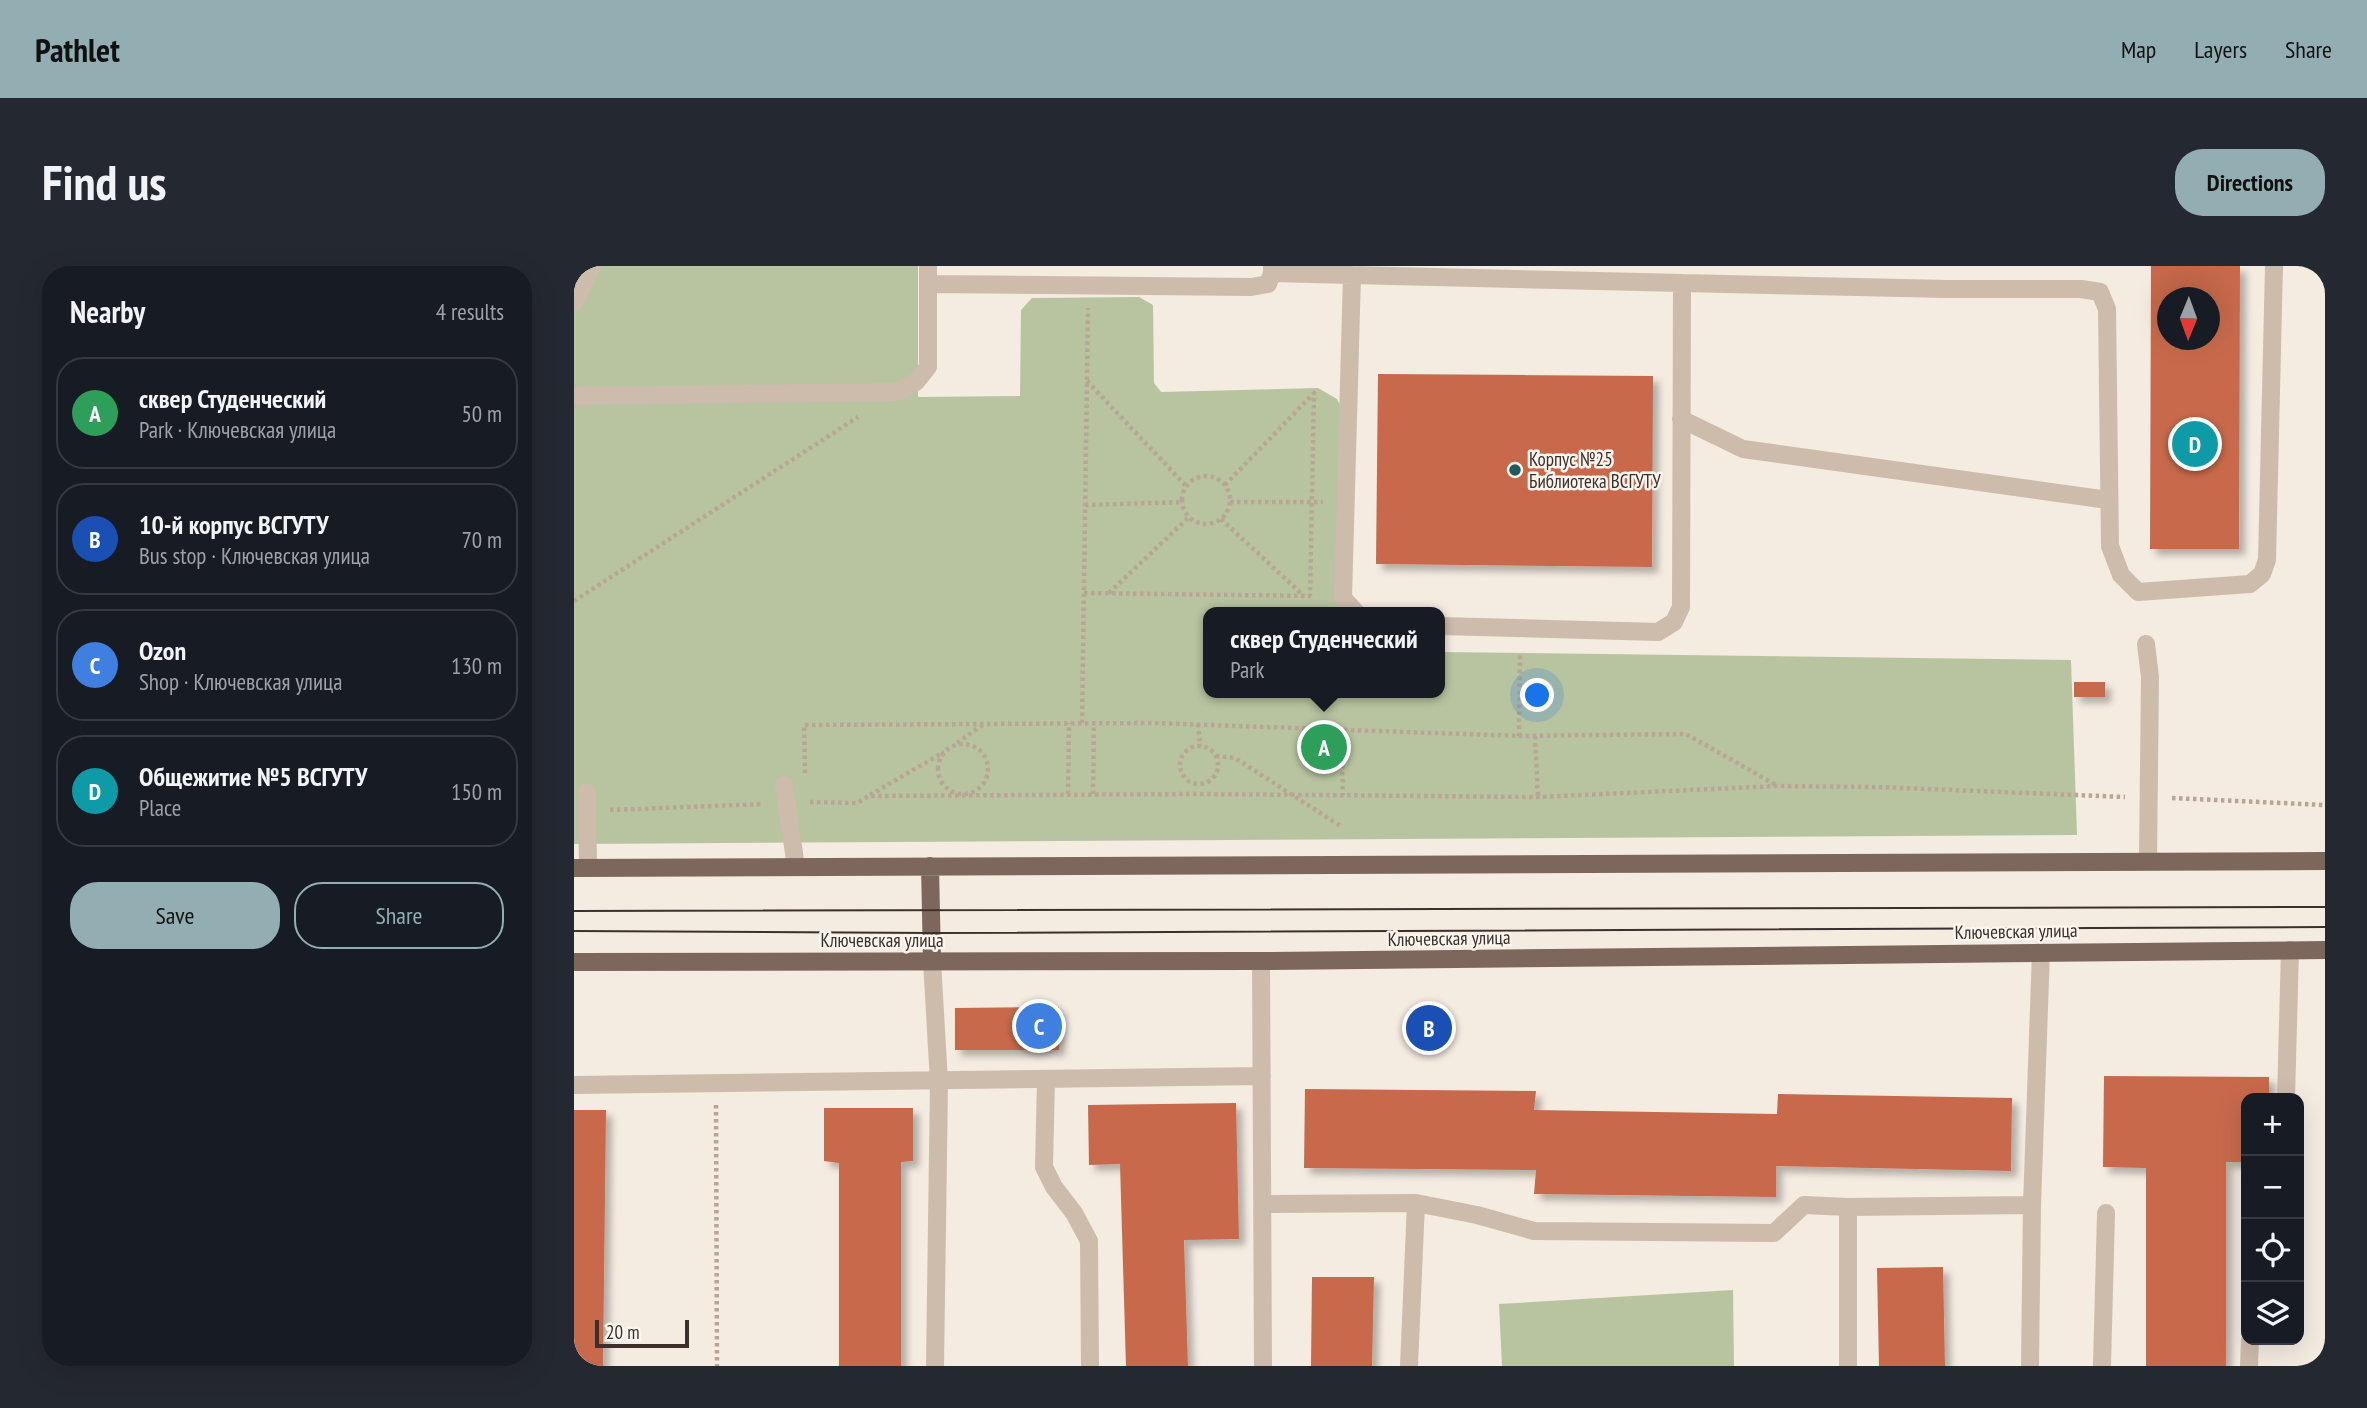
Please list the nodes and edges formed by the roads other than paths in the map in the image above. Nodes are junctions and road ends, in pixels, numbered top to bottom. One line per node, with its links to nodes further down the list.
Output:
1 (592, 266): 7 (lane)
2 (2274, 266): 10 (lane)
3 (1272, 270): 4 (lane); 5 (lane)
4 (928, 275): 8 (lane)
5 (1352, 275): 6 (lane); 11 (lane)
6 (1682, 283): 9 (lane); 10 (lane)
7 (574, 303)
8 (574, 396)
9 (1681, 419): 10 (lane); 12 (lane)
10 (2108, 500)
11 (1351, 607)
12 (1445, 626)
13 (2146, 643): 16 (lane)
14 (587, 792): 20 (lane)
15 (786, 794): 19 (lane)
16 (2148, 860): 17 (main road); 18 (main road)
17 (2325, 861)
18 (930, 866): 19 (main road); 24 (main road)
19 (796, 867): 20 (main road)
20 (581, 868)
21 (2290, 950): 22 (main road, Ключевская улица); 23 (main road, Ключевская улица); 31 (lane)
22 (2325, 950)
23 (2041, 952): 25 (main road, Ключевская улица); 34 (lane)
24 (932, 961): 25 (main road, Ключевская улица); 26 (main road, Ключевская улица); 29 (lane)
25 (1261, 961): 27 (lane)
26 (574, 962)
27 (1262, 1076): 28 (lane); 33 (lane)
28 (1046, 1079): 29 (lane); 39 (lane)
29 (939, 1082): 30 (lane); 38 (lane)
30 (574, 1084)
31 (2286, 1093)
32 (1416, 1202): 33 (lane); 35 (lane); 41 (lane)
33 (1264, 1203): 40 (lane)
34 (2032, 1205): 35 (lane); 43 (lane)
35 (1848, 1207): 42 (lane)
36 (2106, 1213): 44 (lane)
37 (2250, 1345): 45 (lane)
38 (935, 1366)
39 (1090, 1366)
40 (1264, 1366)
41 (1409, 1366)
42 (1848, 1366)
43 (2030, 1366)
44 (2102, 1366)
45 (2249, 1366)

